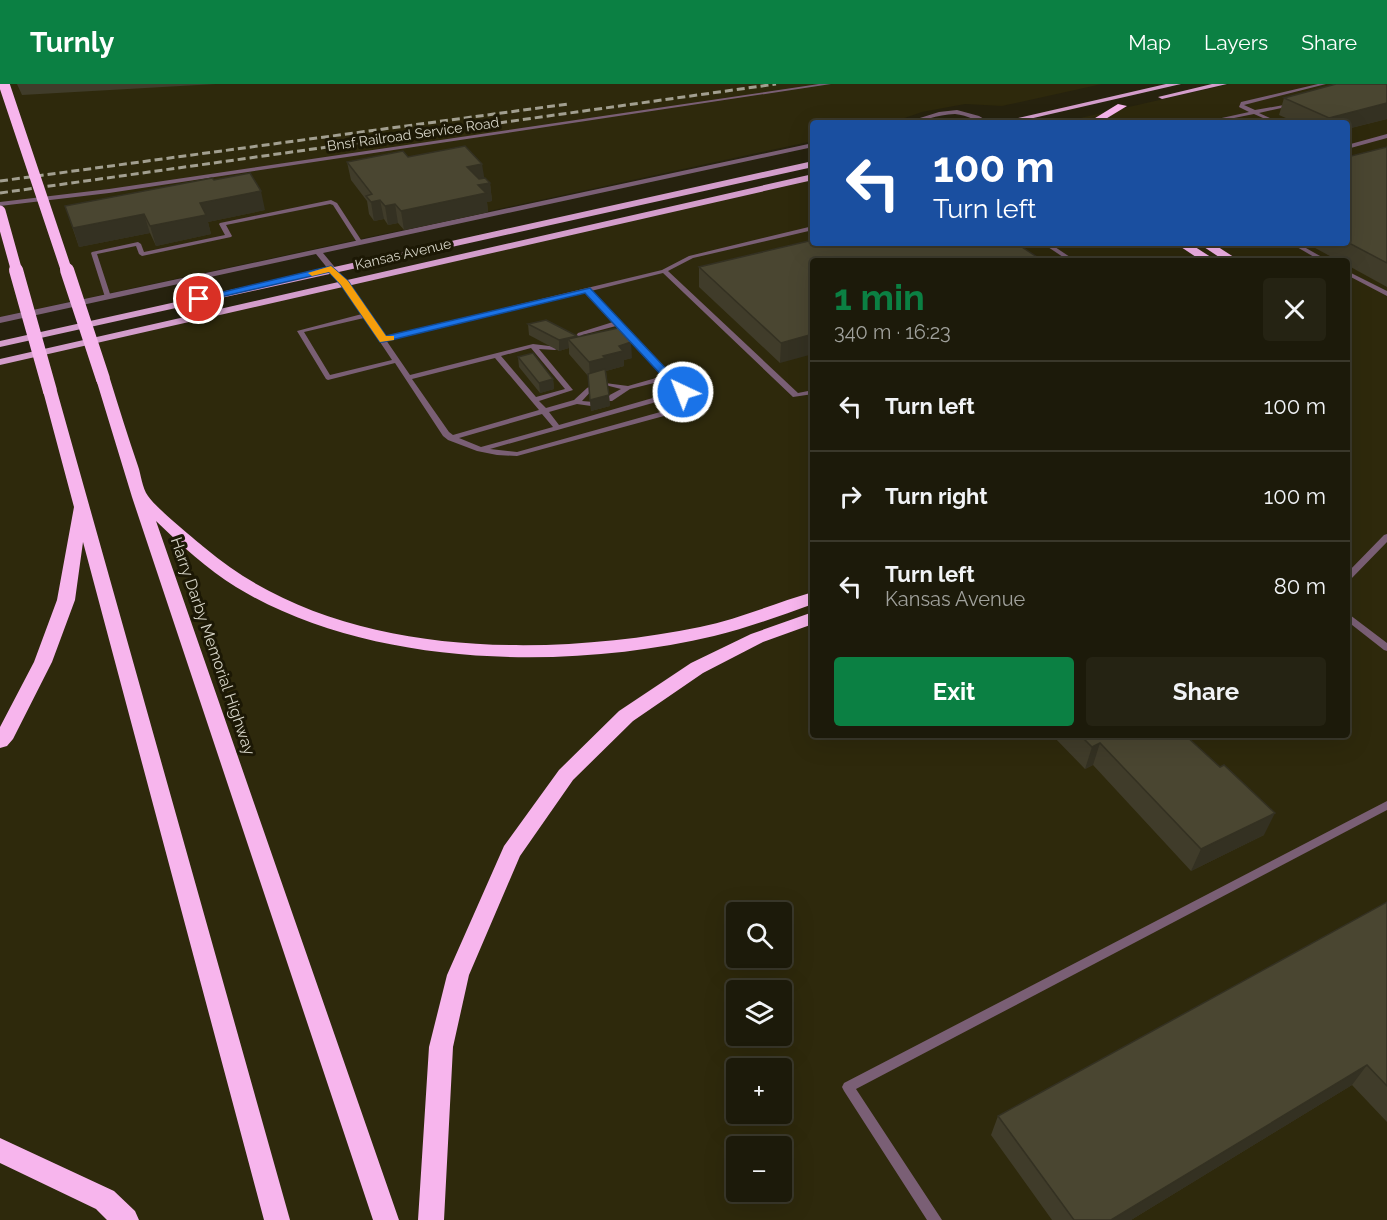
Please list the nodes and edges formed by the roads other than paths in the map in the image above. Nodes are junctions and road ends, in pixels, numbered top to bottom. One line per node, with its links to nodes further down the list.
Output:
1 (4, 84): 77 (highway, Harry Darby Memorial Highway, bridge)
2 (829, 84): 22 (lane, Bnsf Railroad Service Road)
3 (1177, 84): 14 (main road)
4 (1223, 84): 6 (main road)
5 (1324, 84): 10 (lane)
6 (1156, 99)
7 (1134, 104): 9 (main road)
8 (1293, 104): 10 (lane)
9 (1122, 106): 11 (highway)
10 (1255, 112): 15 (lane); 16 (lane)
11 (1091, 118)
12 (922, 120): 13 (street)
13 (982, 120)
14 (1013, 120)
15 (1216, 120)
16 (1272, 120)
17 (1387, 136): 19 (lane)
18 (810, 146): 25 (street)
19 (1350, 146)
20 (810, 165): 35 (main road, Kansas Avenue)
21 (810, 178): 38 (main road, Kansas Avenue)
22 (0, 204)
23 (0, 211): 78 (highway, bridge)
24 (810, 229): 36 (lane)
25 (360, 243): 30 (street); 41 (lane)
26 (1050, 246): 31 (lane)
27 (1186, 246): 32 (highway)
28 (1209, 246): 33 (highway)
29 (1298, 246): 34 (lane)
30 (318, 252): 35 (street); 41 (street)
31 (1068, 258)
32 (1206, 258)
33 (1229, 258)
34 (1320, 258)
35 (331, 269): 38 (street); 49 (main road, Kansas Avenue)
36 (664, 271): 39 (lane); 68 (lane)
37 (1350, 275): 40 (lane)
38 (344, 283): 42 (lane); 53 (main road, Kansas Avenue)
39 (587, 290): 44 (lane); 46 (lane)
40 (1387, 294)
41 (108, 297): 43 (street)
42 (367, 315): 46 (lane); 52 (lane)
43 (0, 320)
44 (618, 323): 45 (lane); 57 (lane)
45 (572, 338)
46 (383, 339): 52 (lane)
47 (534, 342): 48 (lane); 50 (lane); 51 (lane); 54 (lane)
48 (545, 343)
49 (0, 344)
50 (555, 348)
51 (496, 355): 58 (lane); 60 (lane)
52 (396, 361): 60 (lane)
53 (0, 362)
54 (551, 368): 55 (lane); 59 (lane)
55 (540, 370)
56 (525, 374): 58 (lane)
57 (668, 376): 65 (lane); 67 (lane)
58 (515, 377): 64 (lane)
59 (559, 377): 61 (lane); 70 (lane)
60 (408, 378): 75 (lane)
61 (547, 381)
62 (607, 384): 65 (lane)
63 (533, 385): 64 (lane)
64 (523, 387): 70 (lane)
65 (628, 388): 69 (lane)
66 (589, 389): 72 (lane)
67 (683, 392): 74 (lane); 76 (lane)
68 (810, 393)
69 (608, 396)
70 (534, 400): 73 (lane)
71 (590, 401): 72 (lane)
72 (577, 402): 73 (lane)
73 (544, 411): 74 (lane); 75 (lane)
74 (558, 428): 76 (lane)
75 (451, 438): 76 (lane)
76 (480, 450)
77 (140, 497): 81 (highway); 90 (highway, Harry Darby Memorial Highway)
78 (81, 501): 85 (highway); 89 (highway)
79 (1387, 537): 80 (lane)
80 (1350, 575)
81 (810, 599)
82 (810, 619): 91 (highway)
83 (1350, 619): 84 (lane)
84 (1387, 648)
85 (0, 741)
86 (1387, 805): 92 (lane)
87 (0, 1150): 88 (highway)
88 (126, 1220)
89 (277, 1220)
90 (386, 1220)
91 (431, 1220)
92 (935, 1220)

